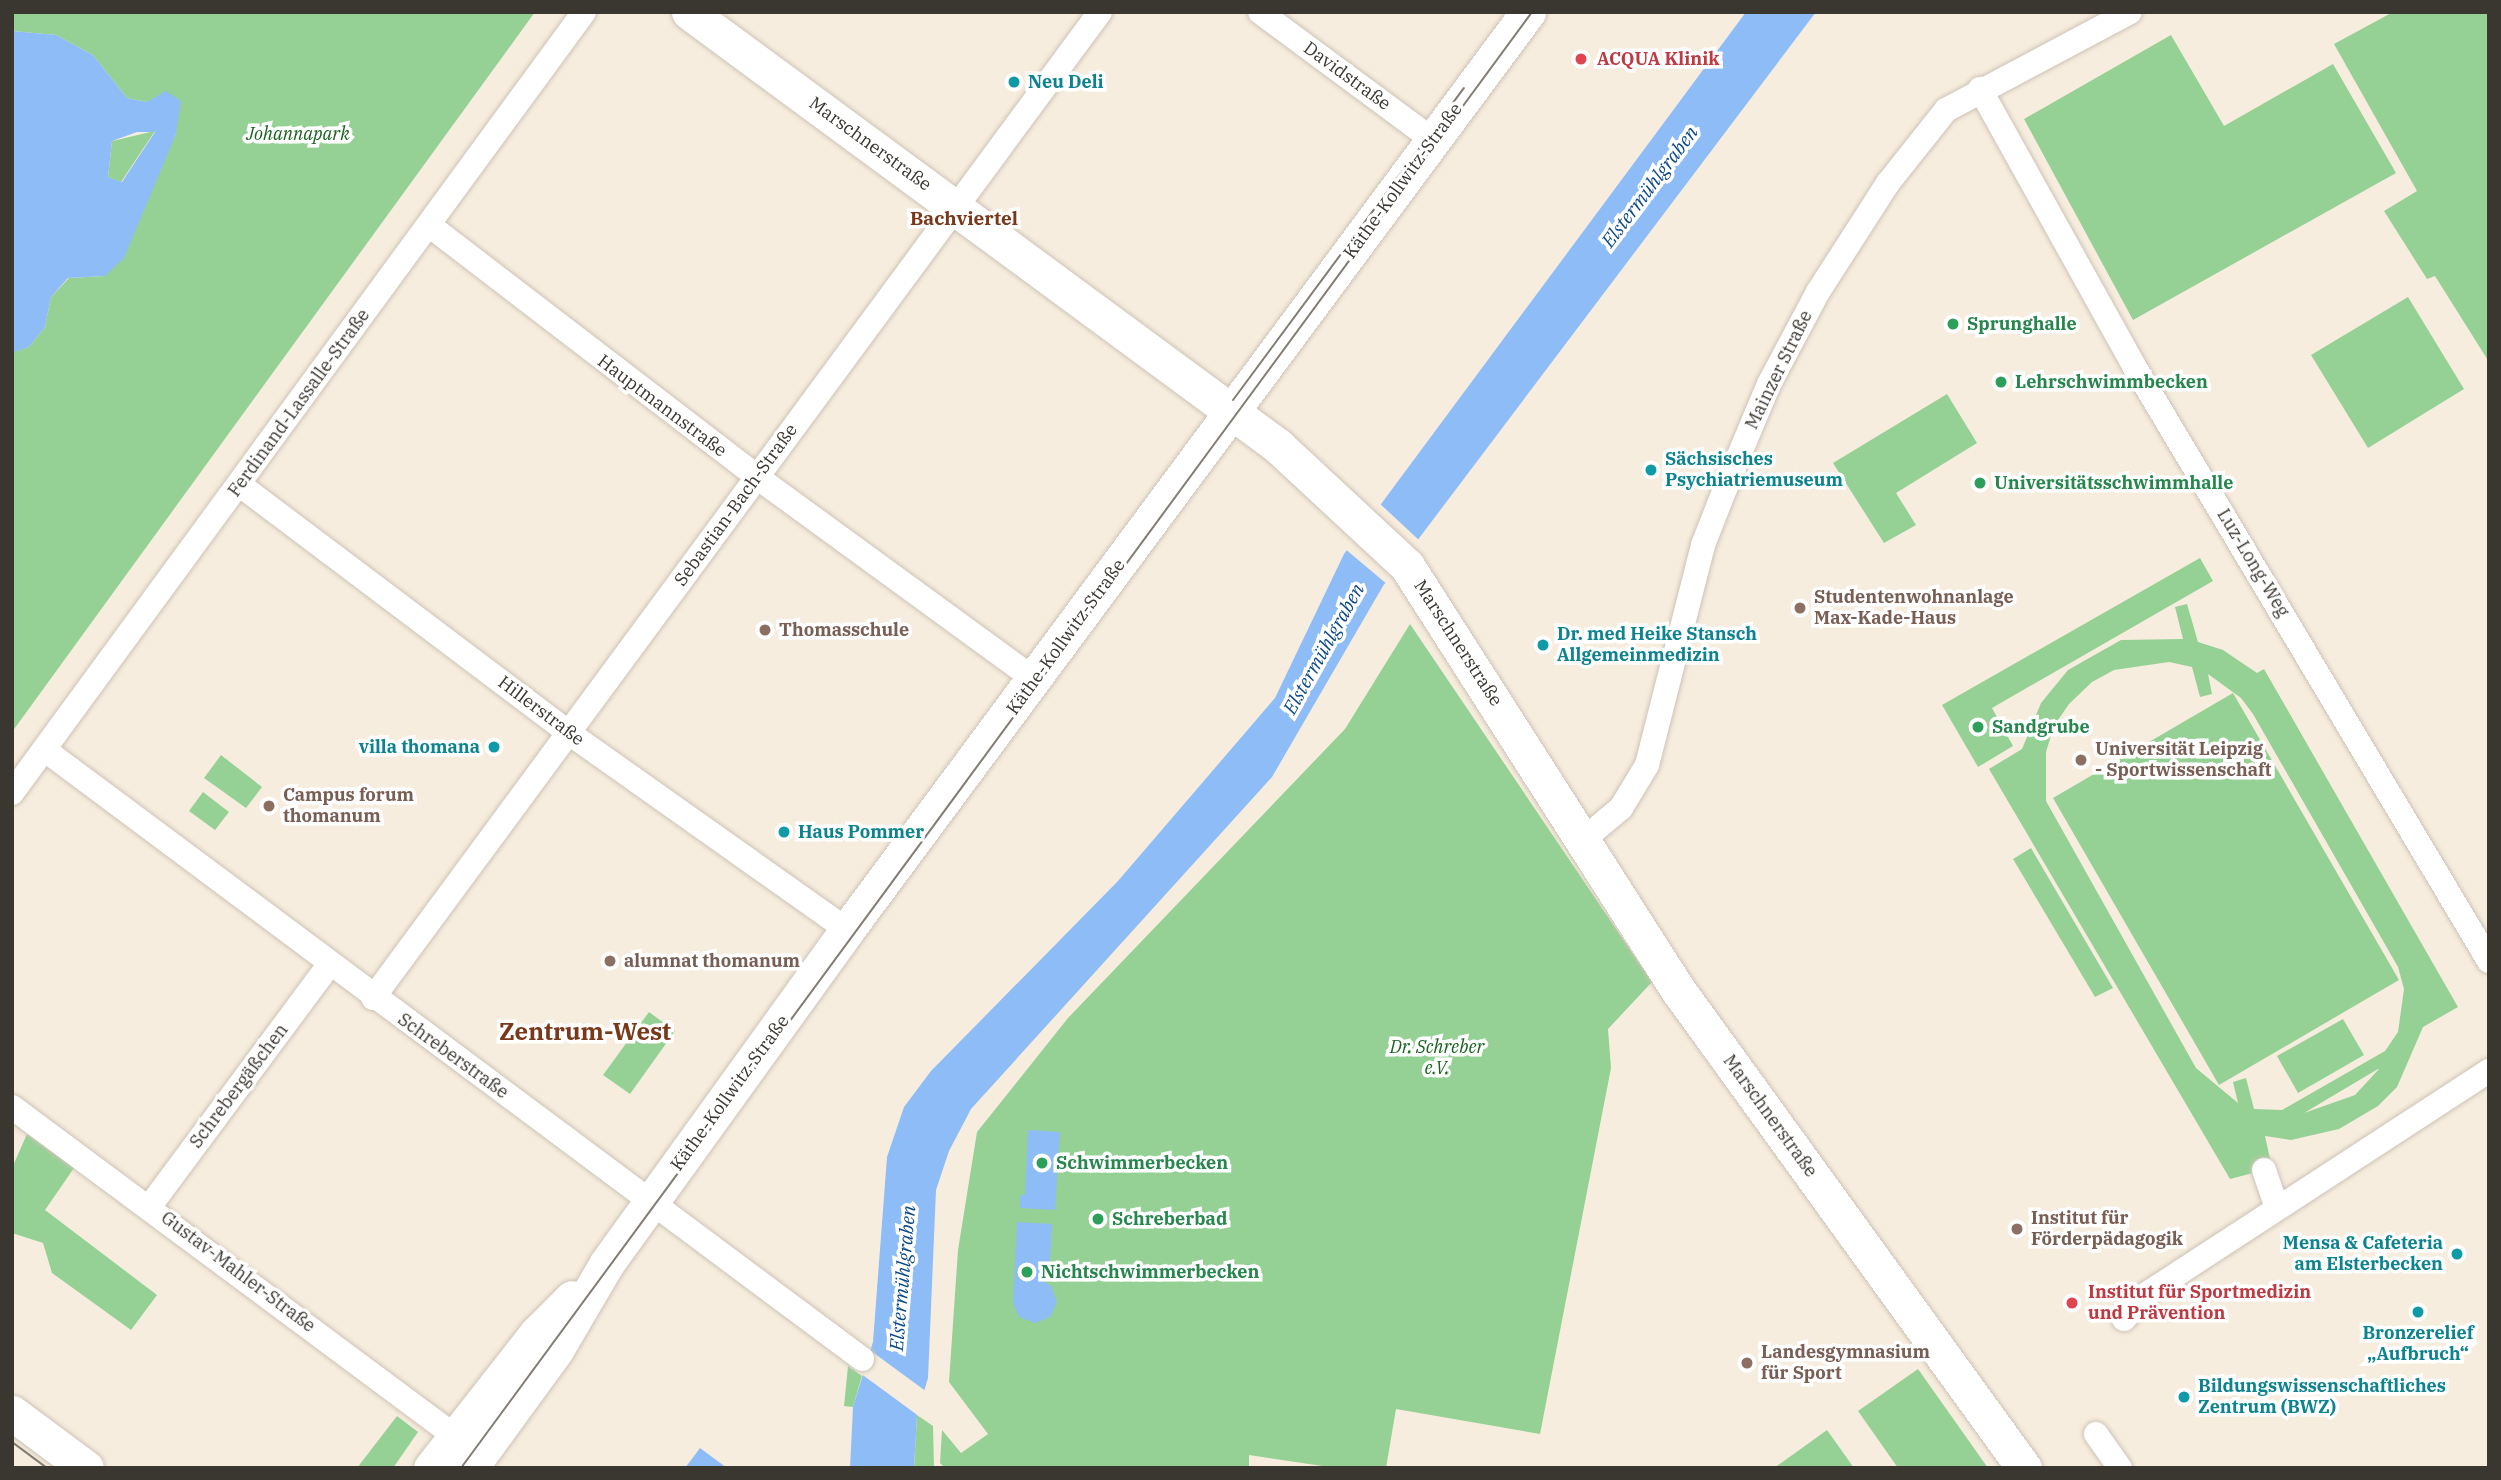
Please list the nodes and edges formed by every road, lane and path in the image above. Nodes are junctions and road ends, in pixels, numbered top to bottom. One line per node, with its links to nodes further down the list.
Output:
1 (584, 12): 10 (street, Ferdinand-Lassalle-Straße)
2 (689, 12): 9 (main road, Marschnerstraße)
3 (1100, 12): 9 (street, Sebastian-Bach-Straße)
4 (1260, 12): 8 (street, Davidstraße)
5 (1528, 12): 8 (main road, Käthe-Kollwitz-Straße)
6 (2130, 12): 7 (street, Mainzer Straße)
7 (1980, 89): 18 (street, Mainzer Straße); 20 (street, Luz-Long-Weg)
8 (1433, 140): 11 (main road, Käthe-Kollwitz-Straße)
9 (955, 206): 11 (main road, Marschnerstraße); 12 (street, Sebastian-Bach-Straße)
10 (429, 225): 12 (street, Hauptmannstraße); 13 (street, Ferdinand-Lassalle-Straße)
11 (1232, 411): 14 (main road, Käthe-Kollwitz-Straße); 18 (main road, Marschnerstraße)
12 (757, 477): 14 (street, Hauptmannstraße); 15 (street, Sebastian-Bach-Straße)
13 (240, 485): 15 (street, Hillerstraße); 16 (street, Ferdinand-Lassalle-Straße)
14 (1035, 680): 19 (main road, Käthe-Kollwitz-Straße)
15 (569, 733): 19 (street, Hillerstraße); 22 (street, Sebastian-Bach-Straße)
16 (45, 750): 17 (street, Ferdinand-Lassalle-Straße); 21 (street, Schreberstraße)
17 (12, 793)
18 (1583, 840): 36 (main road, Marschnerstraße)
19 (847, 930): 26 (main road, Käthe-Kollwitz-Straße)
20 (2489, 961)
21 (329, 965): 22 (street, Schreberstraße); 27 (street, Schrebergäßchen)
22 (373, 998): 26 (street, Schreberstraße)
23 (2489, 1071): 28 (street)
24 (14, 1113): 27 (street, Gustav-Mahler-Straße)
25 (2264, 1170): 28 (street)
26 (653, 1200): 30 (street, Schreberstraße); 33 (main road, Käthe-Kollwitz-Straße)
27 (149, 1206): 33 (street, Gustav-Mahler-Straße)
28 (2277, 1208): 29 (street)
29 (2124, 1319)
30 (862, 1359)
31 (12, 1413): 34 (main road)
32 (2096, 1434): 37 (street)
33 (463, 1452): 35 (main road, Käthe-Kollwitz-Straße)
34 (86, 1468)
35 (431, 1468)
36 (2024, 1468)
37 (2120, 1468)

